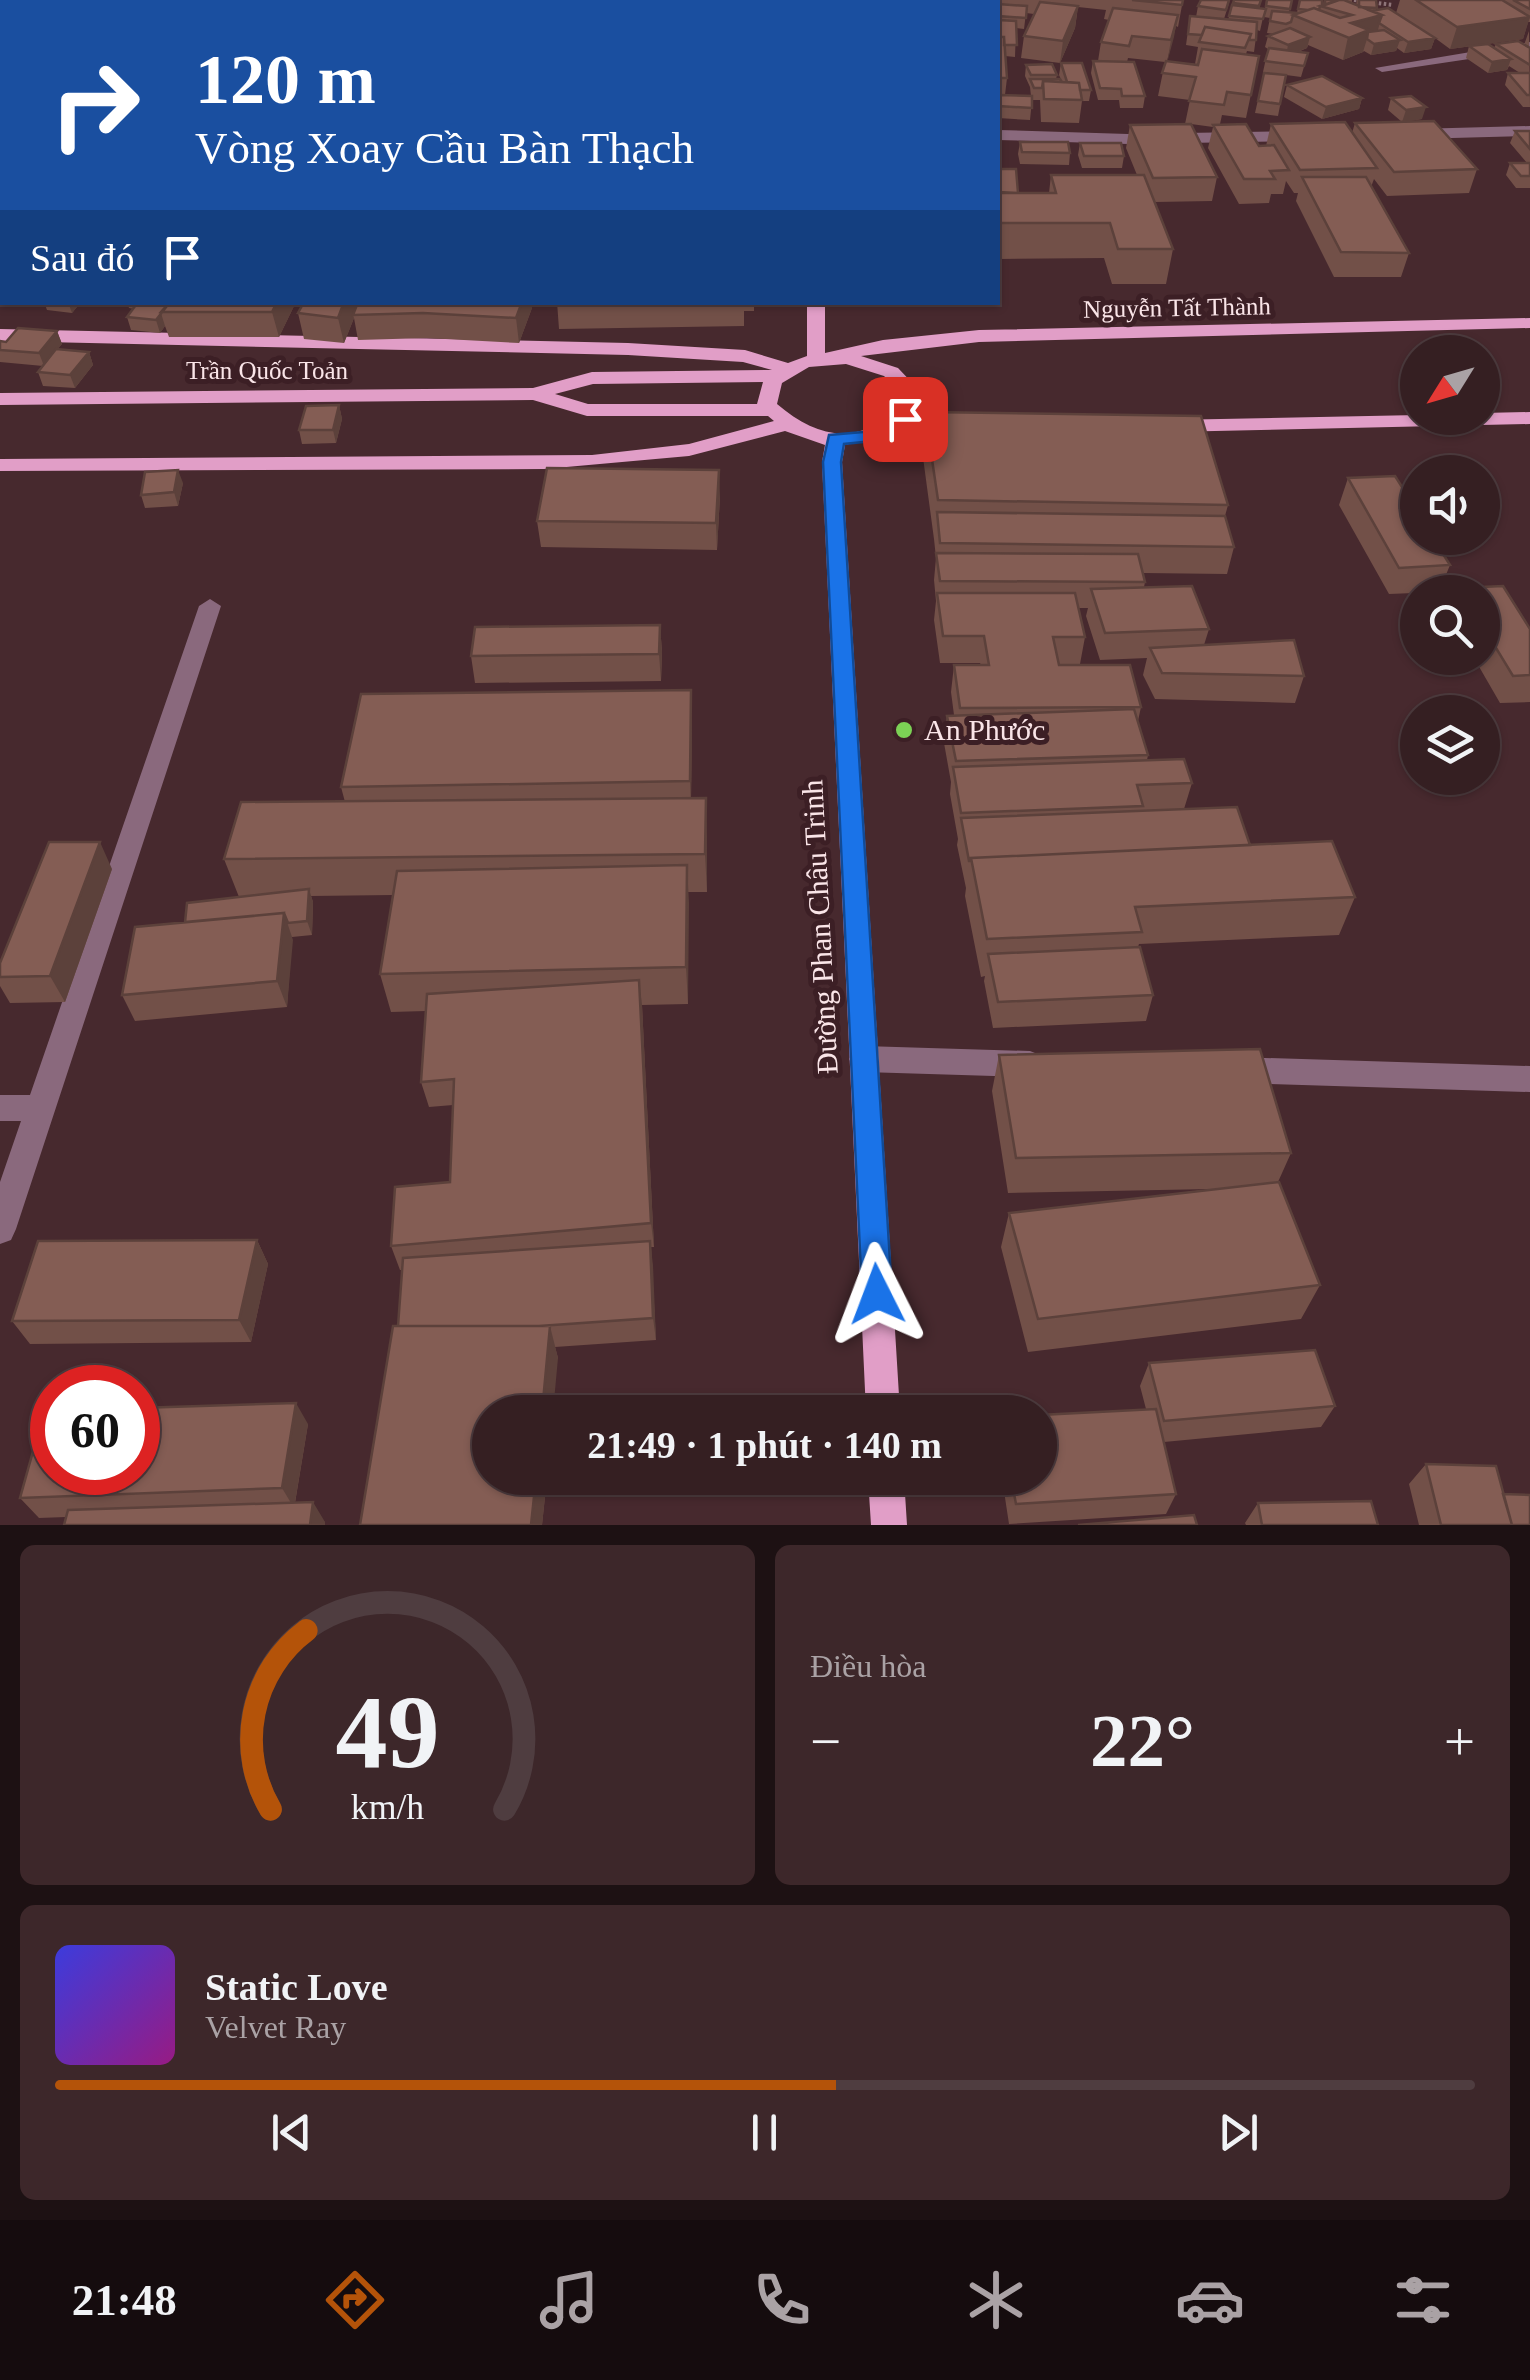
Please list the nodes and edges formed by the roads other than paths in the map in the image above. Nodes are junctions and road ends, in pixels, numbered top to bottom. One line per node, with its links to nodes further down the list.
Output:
1 (1530, 46): 2 (street)
2 (1382, 68)
3 (1530, 131): 4 (street)
4 (1390, 134)
5 (1000, 135): 6 (street)
6 (1310, 136)
7 (816, 305): 10 (main road)
8 (1530, 324): 10 (main road, Nguyễn Tất Thành)
9 (0, 335): 11 (main road)
10 (822, 359): 11 (main road, Nguyễn Tất Thành); 17 (main road)
11 (783, 372): 12 (main road, Trần Quốc Toản); 14 (main road)
12 (534, 394): 13 (main road, Trần Quốc Toản); 14 (main road, Trần Quốc Toản)
13 (0, 399)
14 (778, 417): 19 (main road, Trần Quốc Toản); 20 (main road)
15 (1530, 418): 16 (main road)
16 (1140, 427)
17 (889, 430): 18 (main road); 19 (main road)
18 (984, 430)
19 (836, 439): 22 (main road, Đường Phan Châu Trinh)
20 (0, 465)
21 (210, 606): 27 (street)
22 (864, 1059): 23 (street); 29 (main road, Đường Phan Châu Trinh)
23 (1060, 1064)
24 (1197, 1069): 25 (street)
25 (1530, 1079)
26 (0, 1108): 27 (street)
27 (41, 1108): 28 (street)
28 (0, 1229)
29 (882, 1395)
30 (887, 1495): 31 (main road)
31 (889, 1525)

